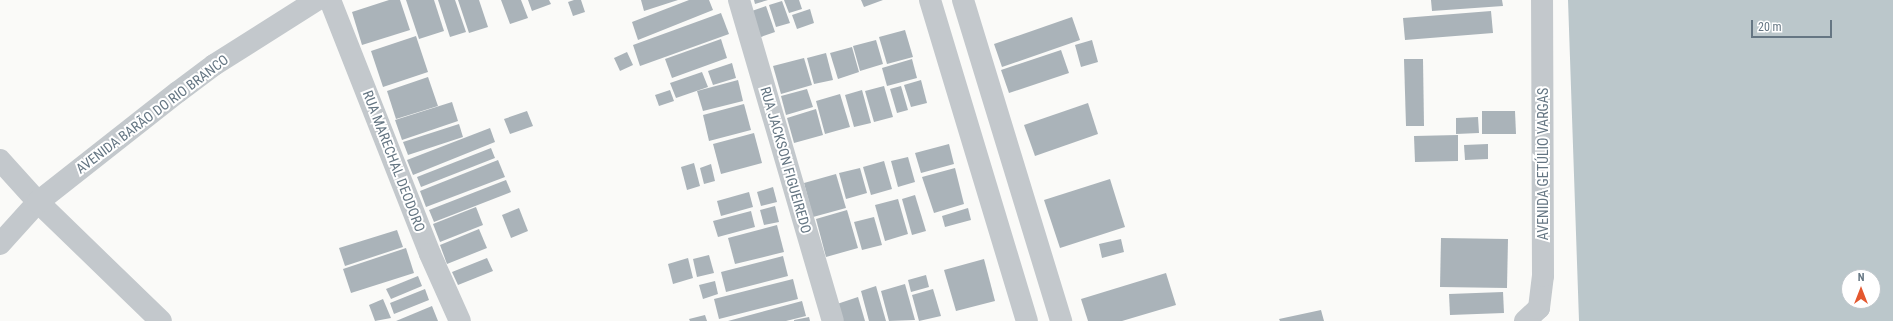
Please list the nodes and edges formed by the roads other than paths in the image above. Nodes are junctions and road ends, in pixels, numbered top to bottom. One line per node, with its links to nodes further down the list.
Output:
1 (317, 0): 8 (street, AVENIDA BARÃO DO RIO BRANCO)
2 (330, 0): 11 (street, RUA MARECHAL DEODORO)
3 (739, 0): 12 (street, RUA JACKSON FIGUEIREDO)
4 (930, 0): 13 (street)
5 (962, 0): 14 (street)
6 (1542, 0): 15 (street, AVENIDA GETÚLIO VARGAS)
7 (0, 160): 8 (street)
8 (38, 202): 9 (street, AVENIDA BARÃO DO RIO BRANCO); 10 (street)
9 (0, 244)
10 (161, 321)
11 (460, 321)
12 (833, 321)
13 (1027, 321)
14 (1060, 321)
15 (1525, 321)

